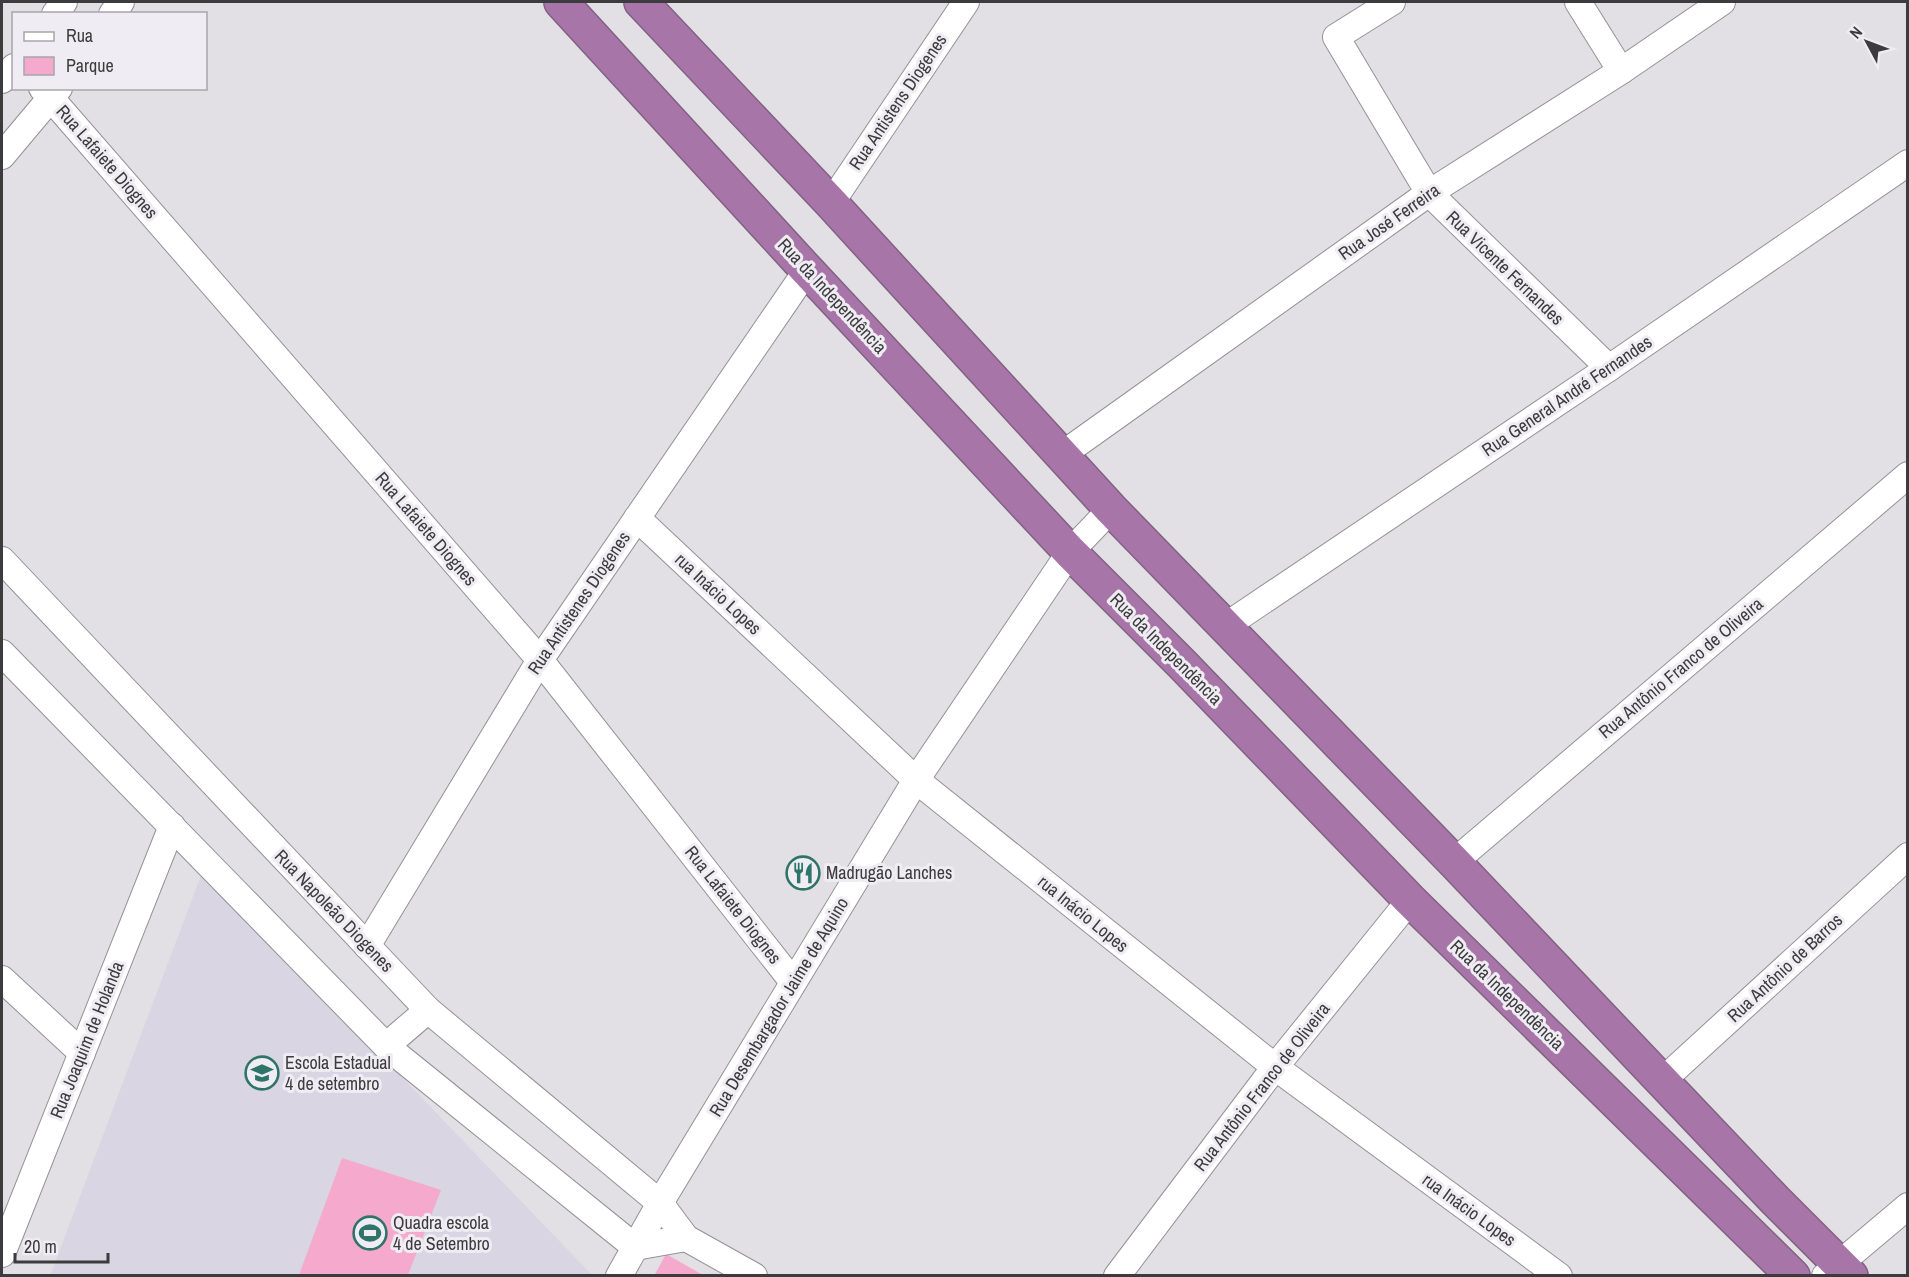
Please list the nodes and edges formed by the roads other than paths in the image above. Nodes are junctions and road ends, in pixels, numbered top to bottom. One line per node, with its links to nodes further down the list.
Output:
1 (561, 2): 15 (highway, Rua da Independência)
2 (641, 2): 14 (highway)
3 (966, 2): 14 (street, Rua Antistens Diogenes)
4 (1392, 2): 13 (street, Rua Vicente Fernandes)
5 (1578, 2): 8 (street)
6 (1722, 2): 8 (street, Rua José Ferreira)
7 (12, 69): 9 (street)
8 (1622, 71): 13 (street, Rua José Ferreira)
9 (2, 81)
10 (51, 92): 11 (street); 25 (street, Rua Lafaiete Diognes)
11 (2, 156)
12 (1908, 163): 16 (street, Rua General André Fernandes)
13 (1429, 193): 16 (street, Rua Vicente Fernandes); 17 (street, Rua José Ferreira)
14 (831, 203): 17 (highway)
15 (807, 270): 20 (street, Rua Antistenes Diogenes); 21 (highway, Rua da Independência)
16 (1609, 368): 23 (street, Rua General André Fernandes)
17 (1062, 454): 19 (highway)
18 (1908, 475): 29 (street, Rua Antônio Franco de Oliveira)
19 (1111, 509): 21 (street, Rua Desembargador Jaime de Aquino); 23 (highway)
20 (637, 518): 25 (street, Rua Antistenes Diogenes); 26 (street, rua Inácio Lopes)
21 (1070, 552): 26 (street, Rua Desembargador Jaime de Aquino); 30 (highway, Rua da Independência)
22 (2, 561): 31 (street, Rua Napoleão Diogenes)
23 (1224, 627): 29 (highway)
24 (2, 653): 27 (street)
25 (540, 660): 31 (street, Rua Antistenes Diogenes); 33 (street, Rua Lafaiete Diognes)
26 (916, 780): 33 (street, Rua Desembargador Jaime de Aquino); 37 (street, rua Inácio Lopes)
27 (172, 826): 35 (street); 36 (street, Rua Joaquim de Holanda)
28 (1908, 856): 38 (street, Rua Antônio de Barros)
29 (1454, 862): 38 (highway)
30 (1410, 900): 37 (street, Rua Antônio Franco de Oliveira); 49 (highway, Rua da Independência)
31 (367, 946): 34 (street, Rua Napoleão Diogenes)
32 (2, 979): 36 (street)
33 (793, 982): 39 (street, Rua Desembargador Jaime de Aquino)
34 (428, 1010): 35 (street); 39 (street, Rua Napoleão Diogenes)
35 (386, 1046): 42 (street)
36 (81, 1053): 43 (street, Rua Joaquim de Holanda)
37 (1275, 1067): 47 (street, Rua Antônio Franco de Oliveira); 48 (street, rua Inácio Lopes)
38 (1663, 1080): 44 (highway)
39 (660, 1203): 41 (street, Rua Napoleão Diogenes); 42 (street, Rua Desembargador Jaime de Aquino)
40 (1908, 1206): 44 (street)
41 (686, 1238): 42 (street); 46 (street, Rua Napoleão Diogenes)
42 (635, 1247): 45 (street, Rua Desembargador Jaime de Aquino)
43 (2, 1254)
44 (1838, 1272)
45 (619, 1275)
46 (754, 1275)
47 (1117, 1275)
48 (1559, 1275)
49 (1793, 1275)

